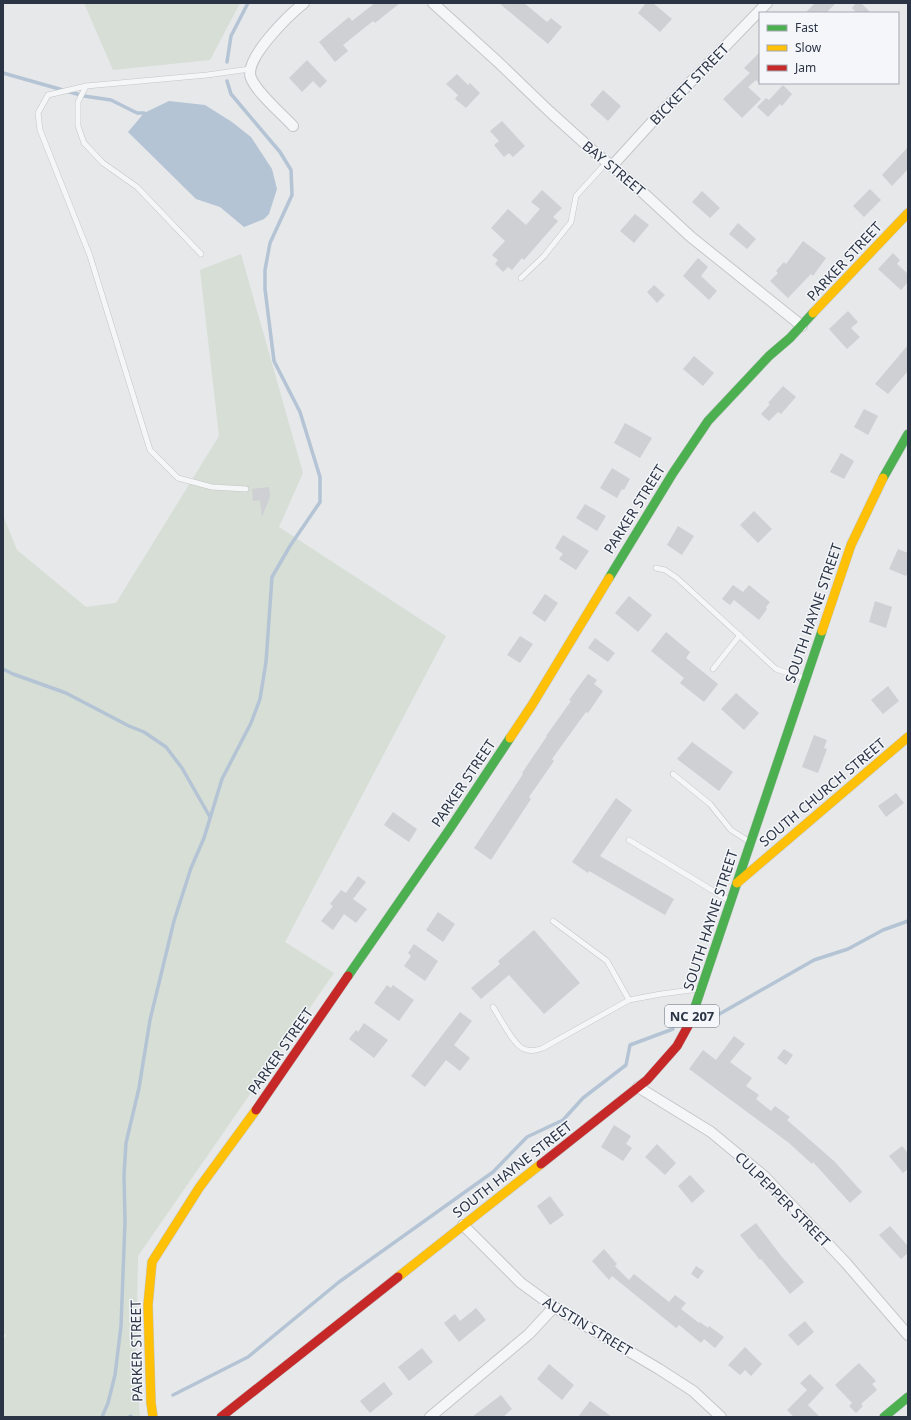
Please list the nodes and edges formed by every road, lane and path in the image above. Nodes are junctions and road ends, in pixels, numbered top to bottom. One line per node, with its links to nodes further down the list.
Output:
1 (304, 3): 5 (street)
2 (433, 3): 8 (street, BAY STREET)
3 (752, 3): 4 (street)
4 (763, 6): 8 (street, BICKETT STREET)
5 (250, 69): 6 (lane); 7 (street)
6 (86, 86): 10 (lane); 14 (lane)
7 (293, 126)
8 (610, 164): 11 (lane); 12 (street, BAY STREET)
9 (908, 213): 12 (street, PARKER STREET)
10 (201, 254)
11 (521, 278)
12 (802, 326): 34 (street, PARKER STREET)
13 (908, 434): 18 (street, SOUTH HAYNE STREET / NC 207)
14 (246, 489)
15 (656, 568): 16 (lane)
16 (740, 635): 17 (lane); 18 (lane)
17 (712, 669)
18 (805, 678): 22 (street, SOUTH HAYNE STREET / NC 207)
19 (908, 737): 23 (street, SOUTH CHURCH STREET)
20 (673, 774): 22 (lane)
21 (629, 840): 24 (lane)
22 (750, 842): 23 (street, SOUTH HAYNE STREET / NC 207)
23 (737, 884): 24 (street, SOUTH HAYNE STREET / NC 207)
24 (731, 902): 26 (street, SOUTH HAYNE STREET / NC 207)
25 (553, 921): 27 (lane)
26 (702, 988): 27 (lane); 29 (street, SOUTH HAYNE STREET / NC 207)
27 (629, 1000): 28 (lane)
28 (493, 1007)
29 (638, 1087): 30 (street, SOUTH HAYNE STREET / NC 207); 32 (street, CULPEPPER STREET)
30 (463, 1225): 31 (street, AUSTIN STREET); 35 (street, SOUTH HAYNE STREET / NC 207)
31 (554, 1307): 36 (street); 37 (street, AUSTIN STREET)
32 (908, 1335)
33 (908, 1397): 38 (street)
34 (153, 1417)
35 (222, 1417)
36 (430, 1417)
37 (721, 1417)
38 (884, 1417)

